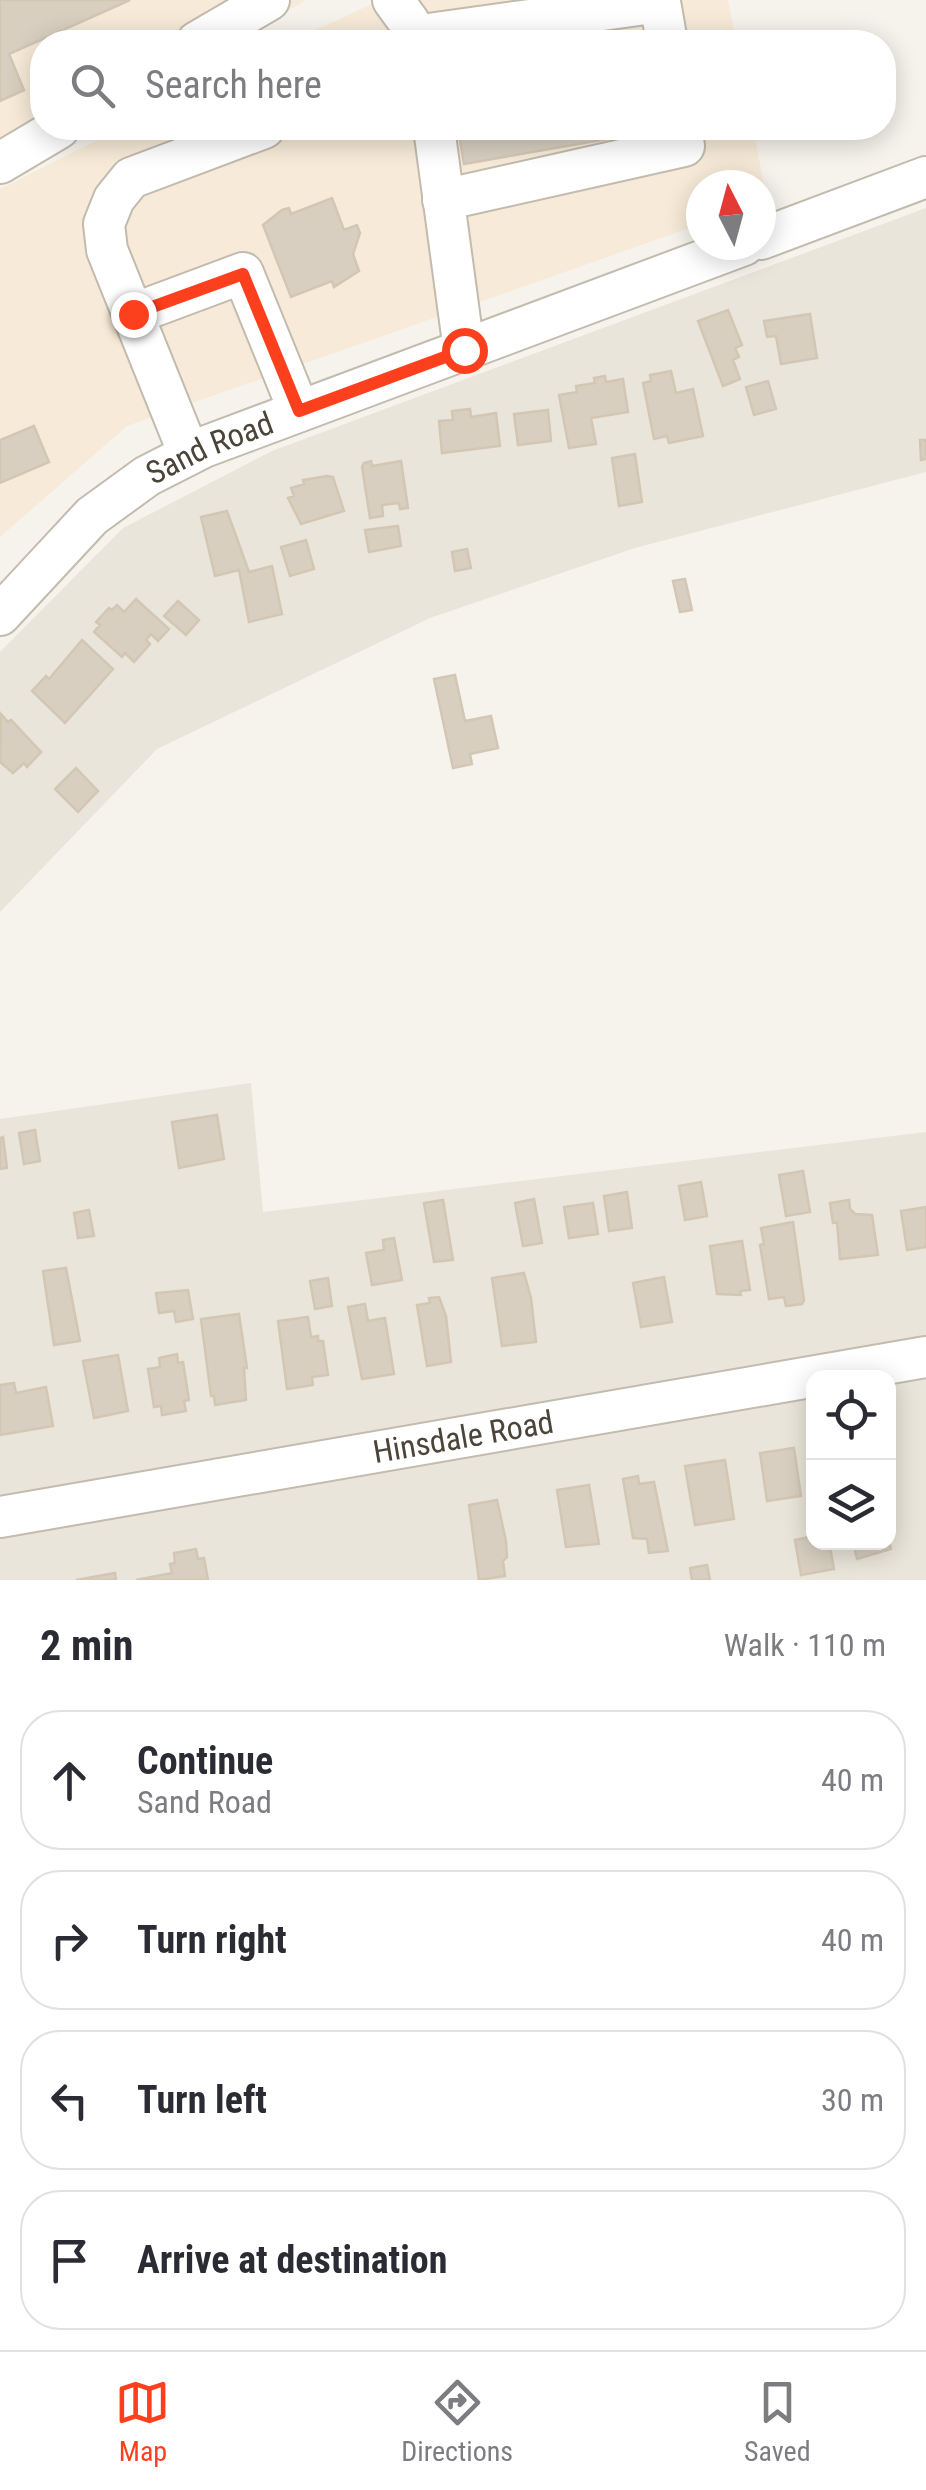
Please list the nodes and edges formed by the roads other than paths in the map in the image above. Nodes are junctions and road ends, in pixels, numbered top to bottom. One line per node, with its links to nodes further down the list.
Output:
1 (270, 0): 3 (street)
2 (393, 0): 4 (street)
3 (218, 30)
4 (412, 30)
5 (475, 30): 6 (street)
6 (665, 30)
7 (39, 140): 11 (street)
8 (232, 140): 16 (street)
9 (436, 140): 13 (street)
10 (683, 140): 13 (street)
11 (0, 163)
12 (926, 177): 14 (street)
13 (443, 200): 17 (street)
14 (776, 233)
15 (704, 260): 17 (street, Sand Road)
16 (133, 314): 18 (street); 19 (street)
17 (464, 350): 18 (street, Sand Road)
18 (299, 411): 19 (street, Sand Road)
19 (189, 454): 20 (street, Sand Road)
20 (0, 615)
21 (926, 1357): 22 (street, Hinsdale Road)
22 (0, 1517)

